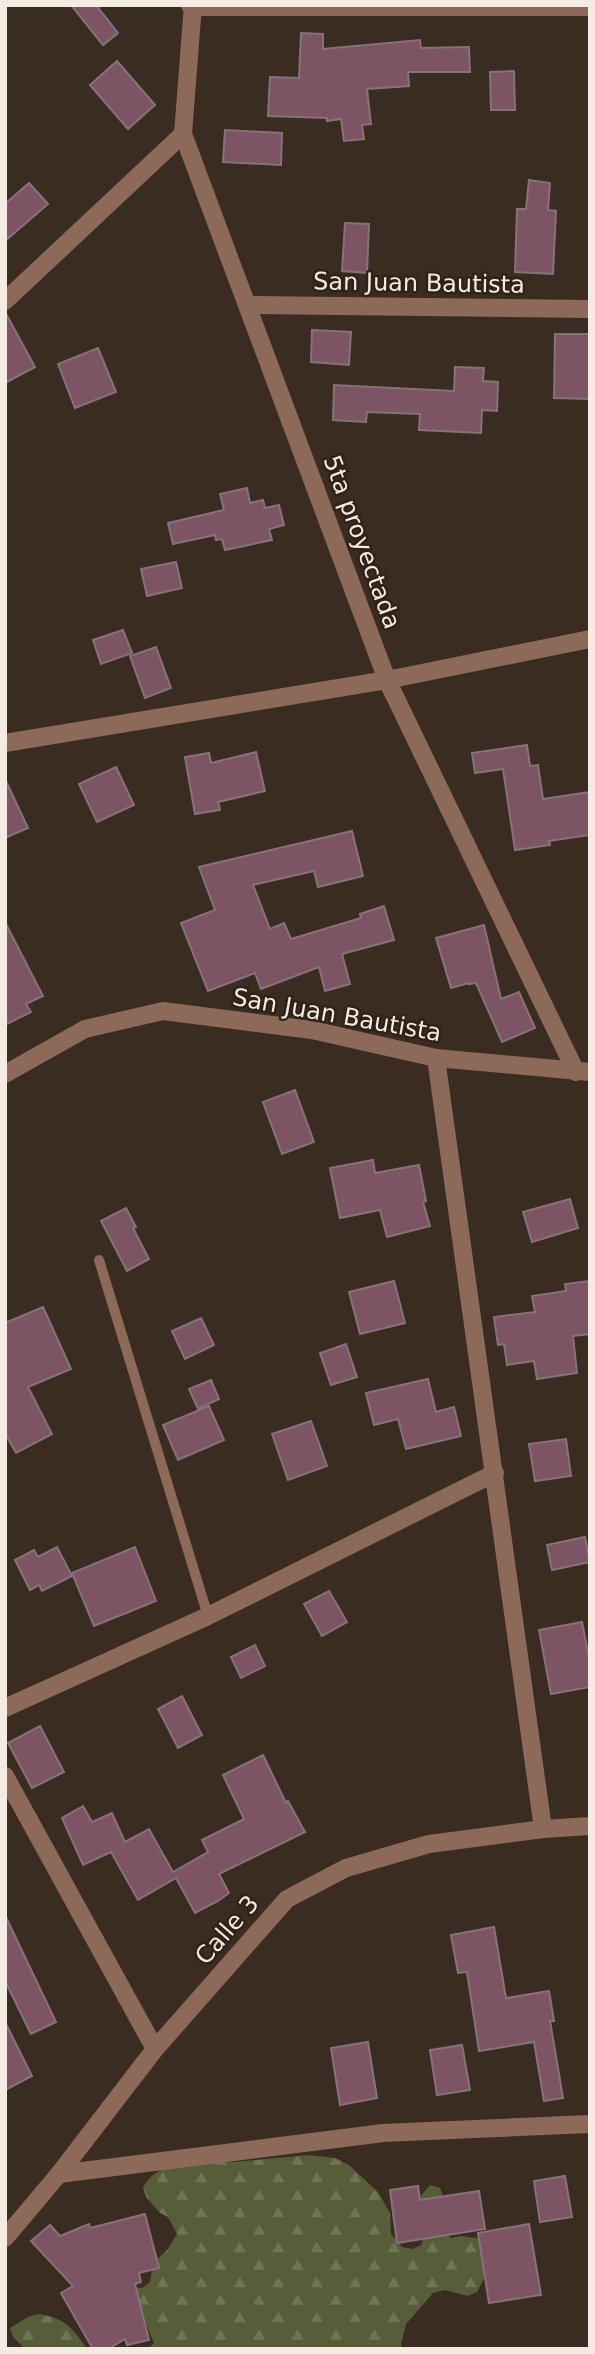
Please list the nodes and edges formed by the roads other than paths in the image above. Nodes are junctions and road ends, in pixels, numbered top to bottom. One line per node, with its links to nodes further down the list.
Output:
1 (192, 6): 2 (street); 3 (street, 5ta proyectada)
2 (590, 7)
3 (183, 134): 4 (street); 5 (street, 5ta proyectada)
4 (5, 301)
5 (247, 305): 6 (street, San Juan Bautista); 8 (street, 5ta proyectada)
6 (590, 309)
7 (590, 639): 8 (street)
8 (387, 680): 9 (street); 11 (street, 5ta proyectada)
9 (5, 743)
10 (436, 1058): 11 (street, San Juan Bautista); 12 (street, San Juan Bautista); 14 (street)
11 (583, 1072)
12 (5, 1074)
13 (99, 1260): 15 (lane)
14 (495, 1474): 15 (street); 19 (street)
15 (208, 1616): 16 (street)
16 (5, 1708)
17 (5, 1776): 20 (street)
18 (590, 1826): 19 (street, Calle 3)
19 (542, 1829): 20 (street, Calle 3)
20 (155, 2049): 22 (street, Calle 3)
21 (590, 2124): 22 (street)
22 (59, 2174): 23 (street, Calle 3)
23 (5, 2238)

